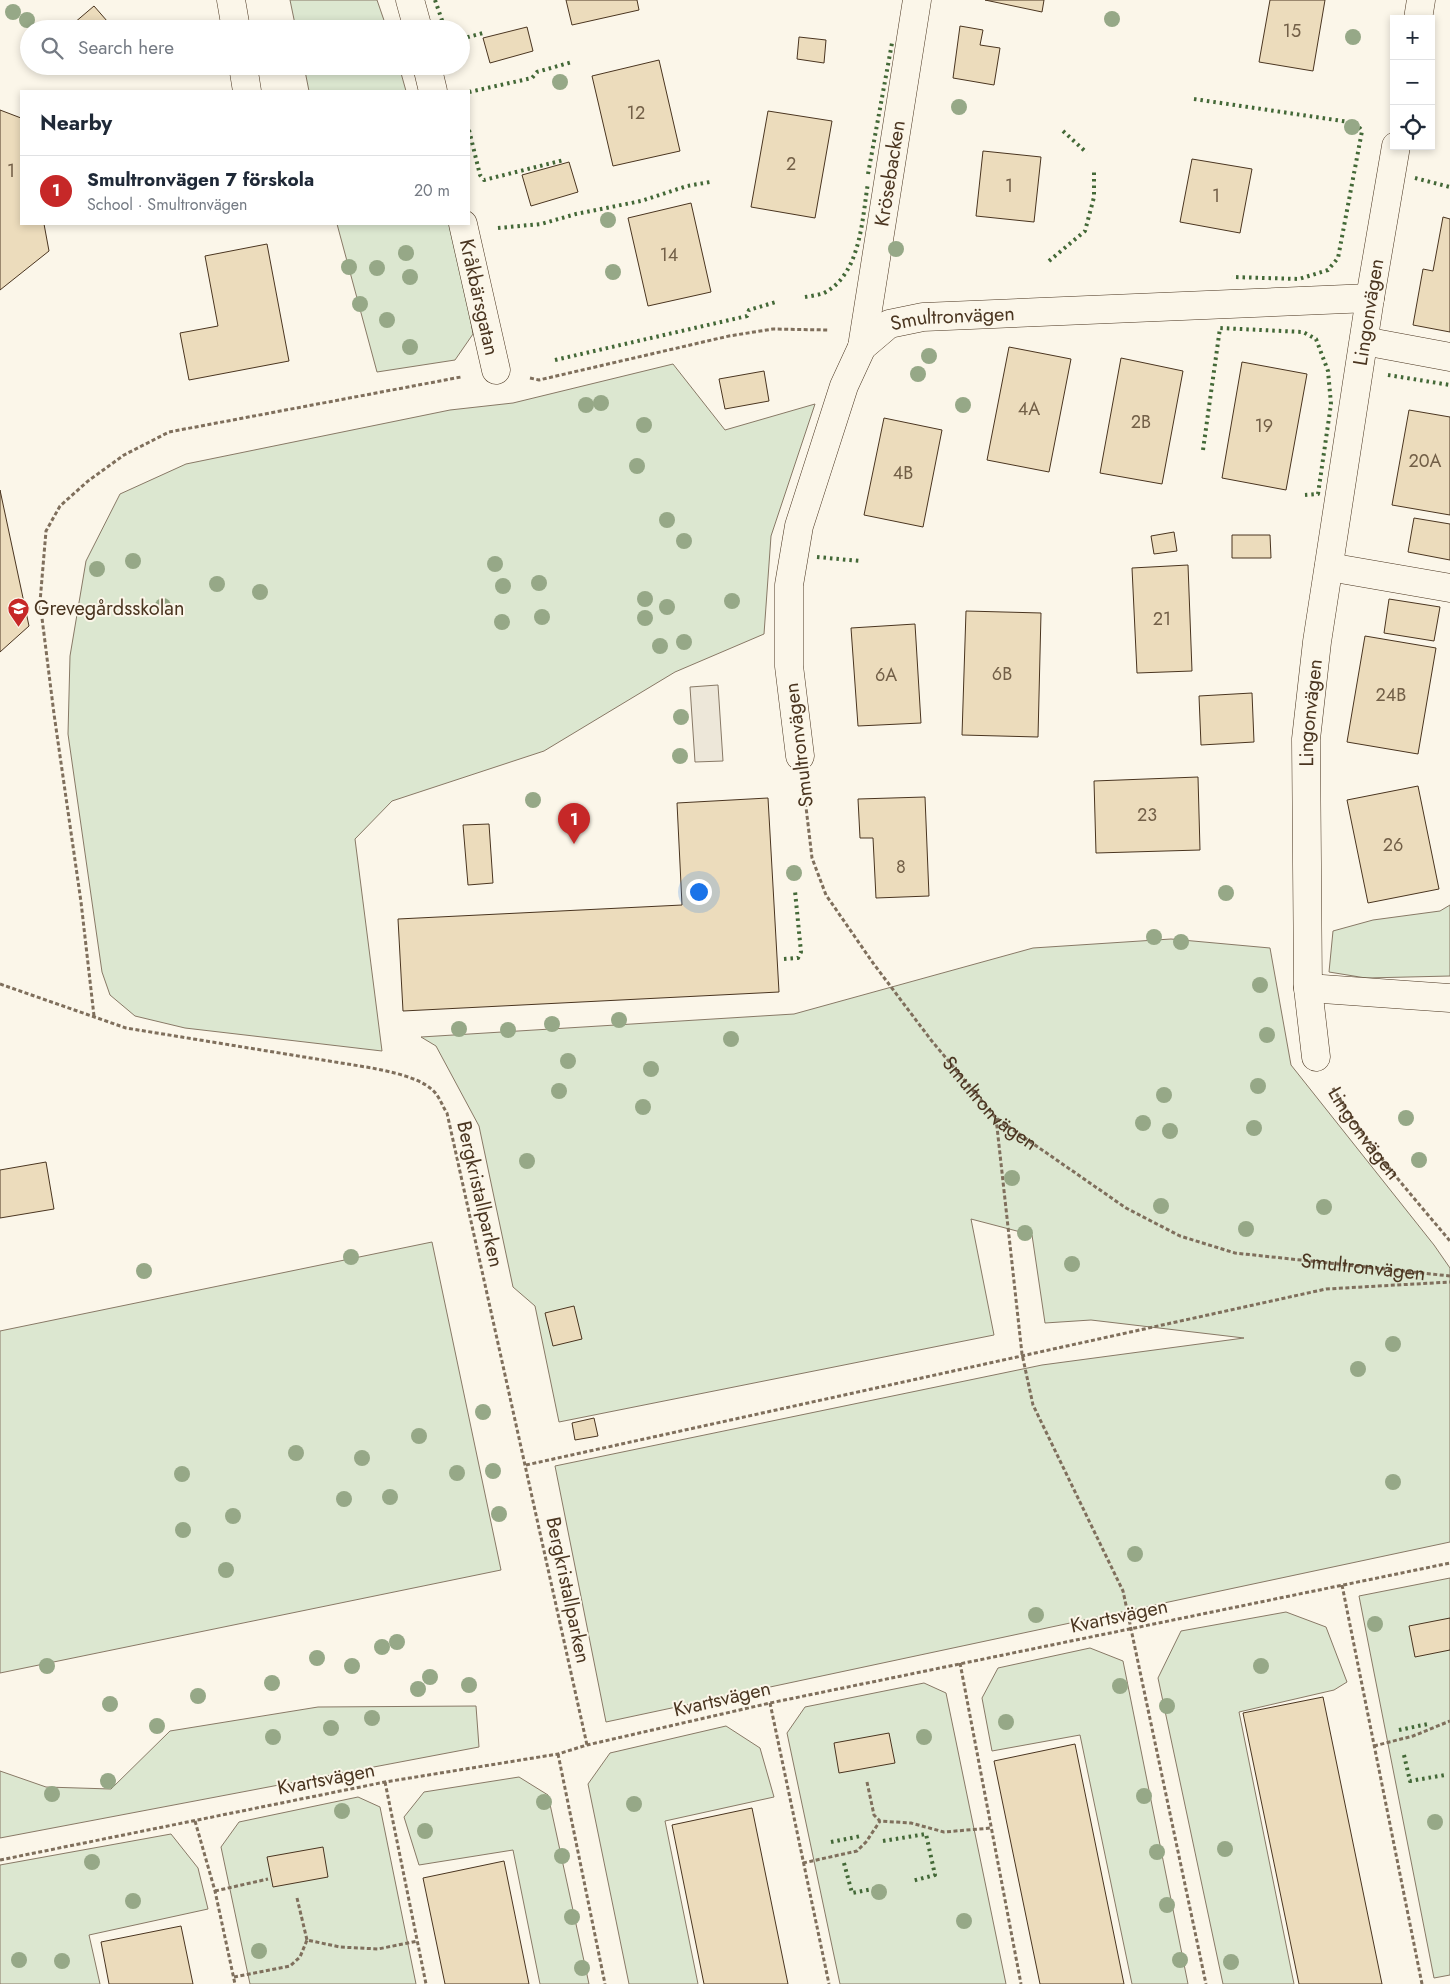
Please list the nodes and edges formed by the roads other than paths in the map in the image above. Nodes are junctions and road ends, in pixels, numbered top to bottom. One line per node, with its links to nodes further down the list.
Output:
1 (230, 0): 6 (street)
2 (410, 0): 7 (street)
3 (917, 0): 16 (street, Krösebacken)
4 (1421, 0): 5 (street)
5 (1419, 15)
6 (234, 20)
7 (416, 20)
8 (244, 75): 10 (street)
9 (429, 75): 11 (street)
10 (247, 90)
11 (433, 90)
12 (1395, 150): 14 (street, Lingonvägen)
13 (463, 225): 18 (street, Kråkbärsgatan)
14 (1370, 298): 15 (street, Lingonvägen); 16 (street, Smultronvägen)
15 (1364, 341): 17 (street); 19 (street, Lingonvägen)
16 (862, 347): 21 (street, Smultronvägen)
17 (1450, 357)
18 (496, 370)
19 (1330, 567): 20 (street); 22 (street, Lingonvägen)
20 (1450, 588)
21 (800, 756)
22 (1308, 988): 23 (street); 24 (street, Lingonvägen)
23 (1450, 998)
24 (1316, 1056)

